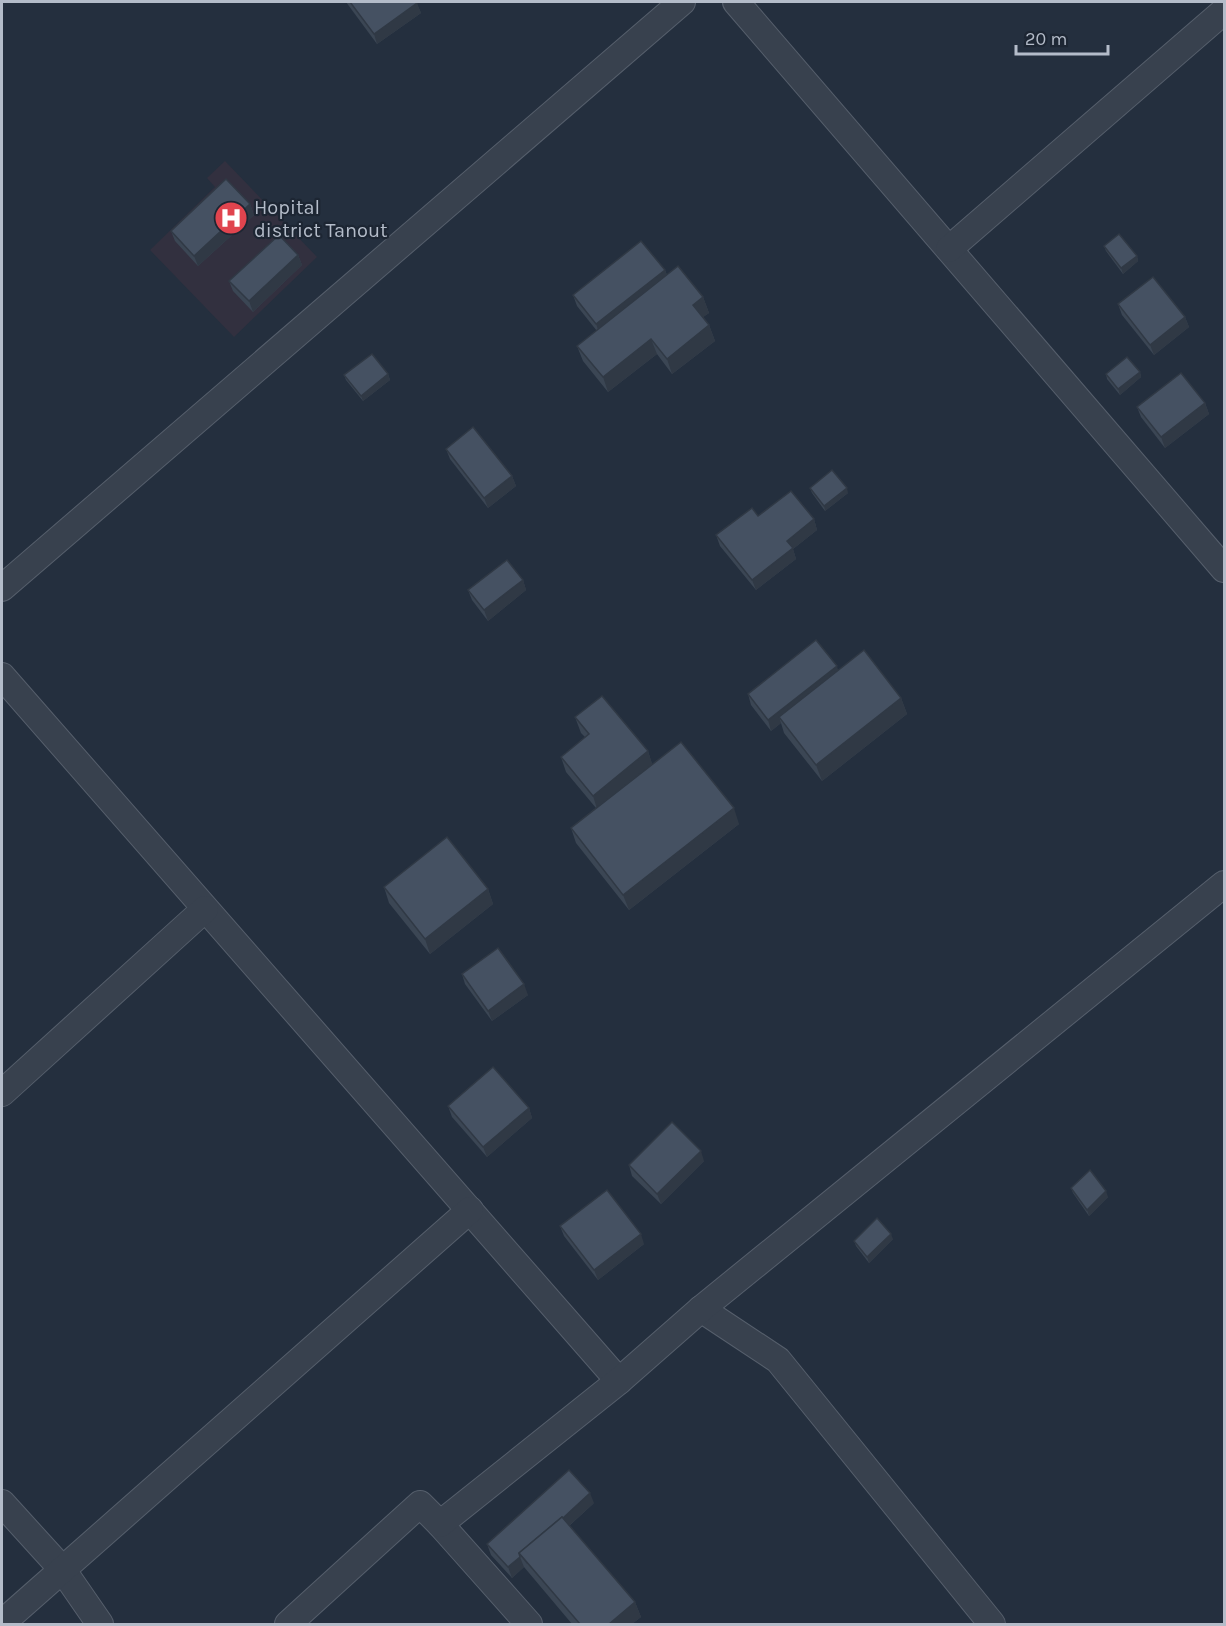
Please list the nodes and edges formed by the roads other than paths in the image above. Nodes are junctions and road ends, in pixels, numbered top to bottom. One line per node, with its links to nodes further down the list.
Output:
1 (682, 2): 6 (street)
2 (736, 2): 4 (street)
3 (1224, 11): 4 (street)
4 (949, 249): 5 (street)
5 (1222, 560)
6 (2, 588)
7 (2, 676): 9 (street)
8 (1224, 884): 12 (street)
9 (205, 909): 10 (street); 11 (street)
10 (2, 1093)
11 (470, 1210): 13 (street); 16 (street)
12 (701, 1309): 13 (street); 21 (street)
13 (619, 1381): 15 (street)
14 (2, 1503): 16 (street)
15 (440, 1524): 19 (street); 20 (street)
16 (62, 1569): 17 (street); 18 (street)
17 (2, 1623)
18 (100, 1624)
19 (288, 1624)
20 (529, 1624)
21 (992, 1624)

